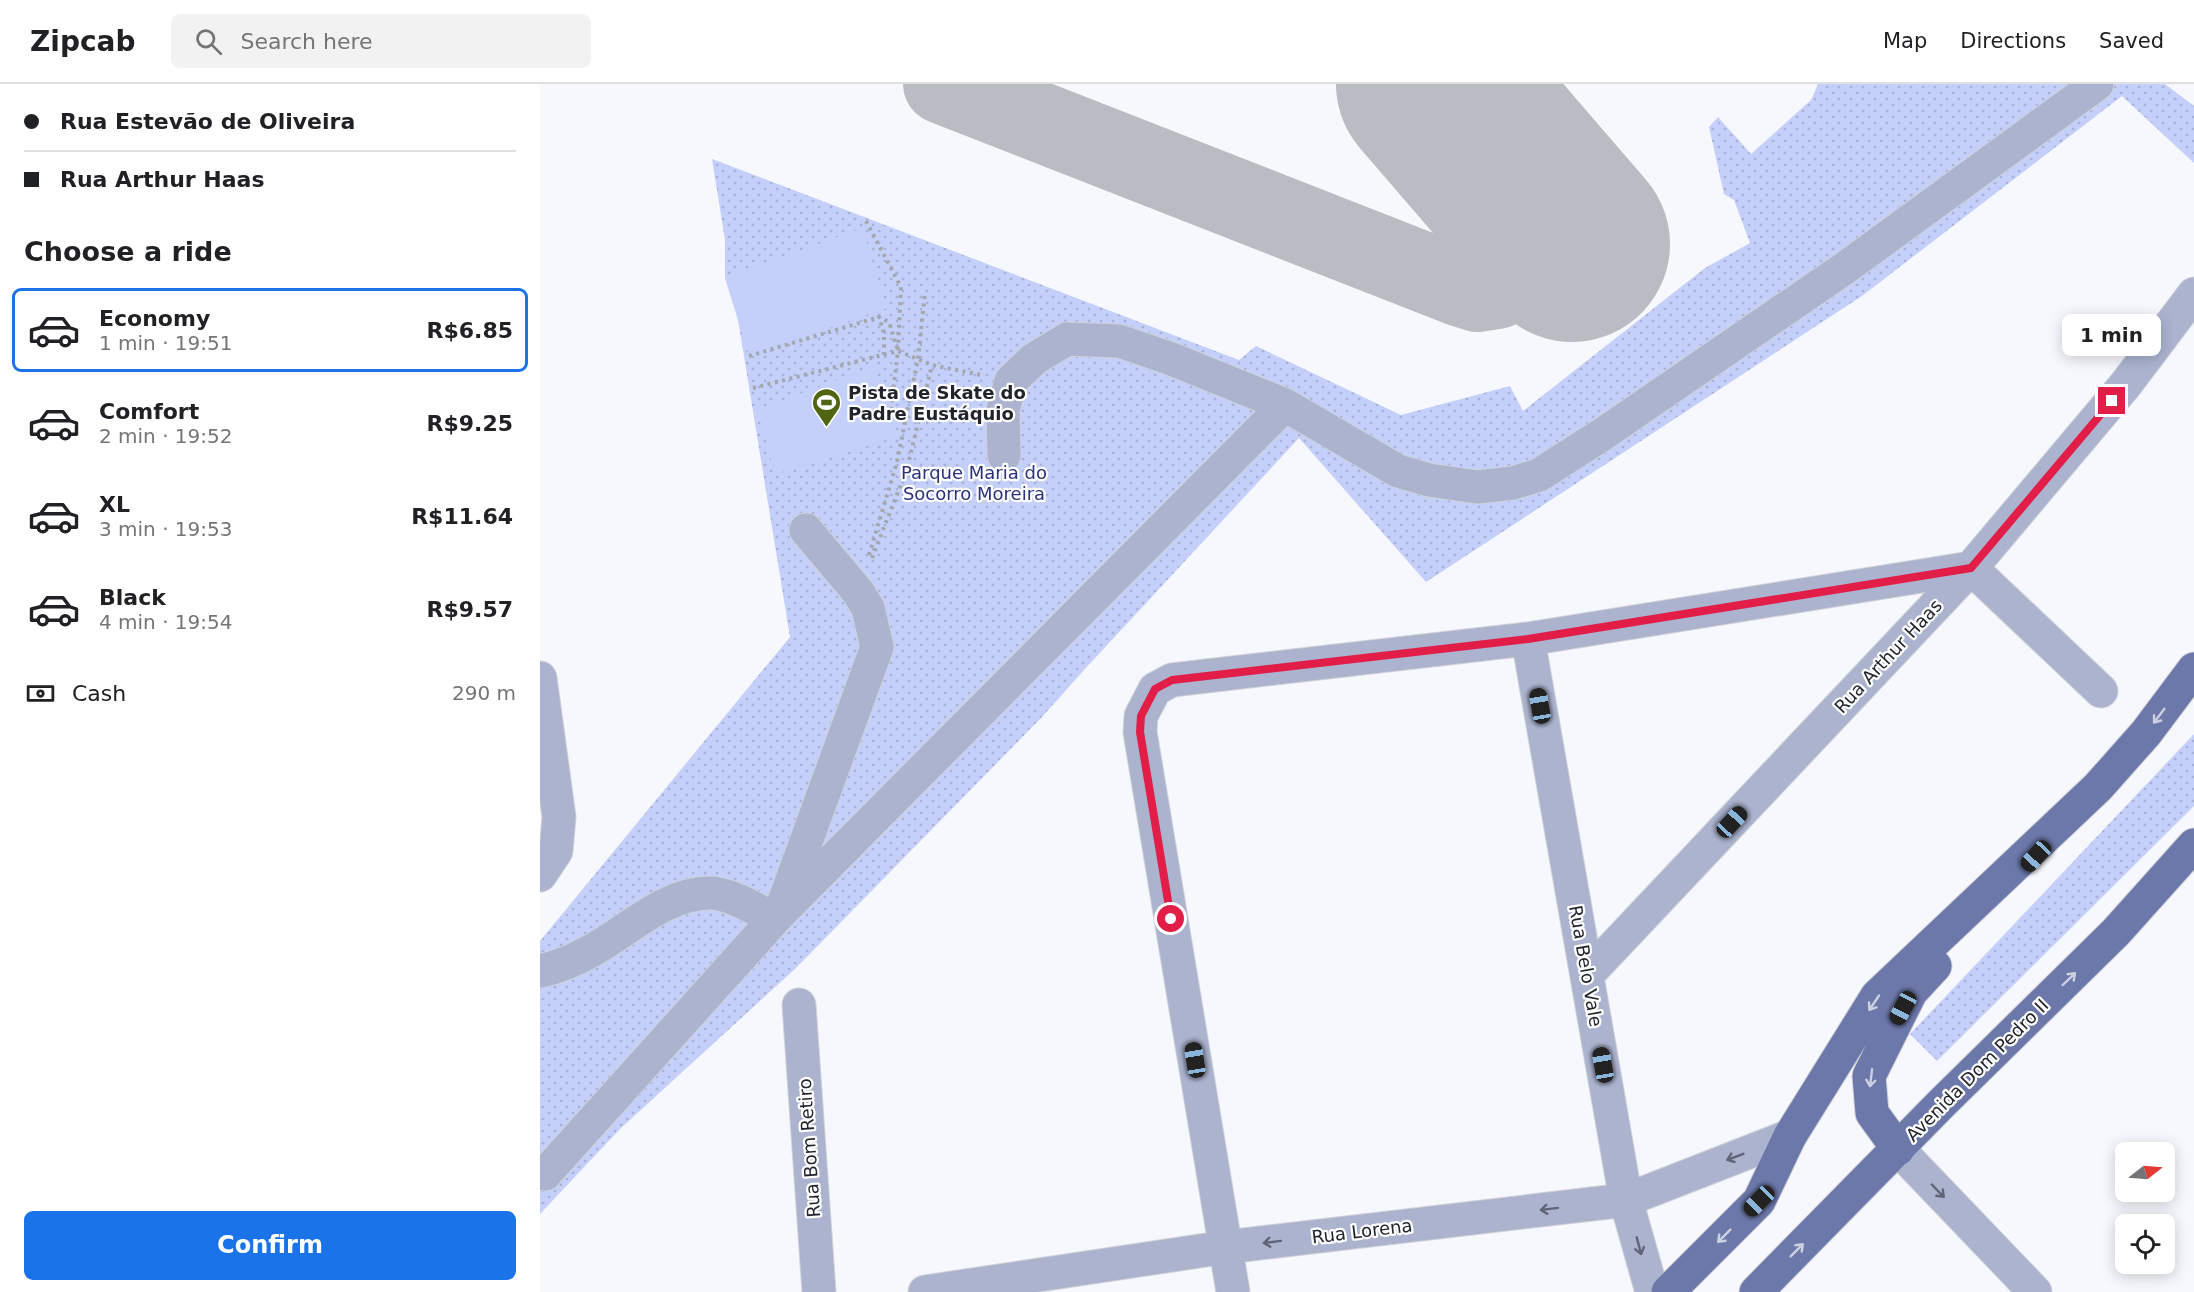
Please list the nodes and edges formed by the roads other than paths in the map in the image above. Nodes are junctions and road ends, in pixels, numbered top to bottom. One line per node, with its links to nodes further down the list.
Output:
1 (2097, 84): 3 (street)
2 (2194, 294): 6 (street, Rua Arthur Haas)
3 (1285, 405): 4 (street); 14 (street)
4 (1004, 456)
5 (806, 530): 14 (street)
6 (1971, 568): 7 (street); 10 (street); 16 (street, Rua Arthur Haas)
7 (1528, 639): 16 (street, Rua Belo Vale); 22 (street)
8 (2194, 669): 11 (main road, one-way to 11)
9 (540, 678): 13 (street)
10 (2101, 690)
11 (2098, 787): 18 (main road, one-way to 18); 19 (main road, one-way to 19)
12 (2194, 845): 19 (main road, Avenida Dom Pedro II, one-way to 12)
13 (540, 875)
14 (777, 916): 15 (street); 20 (street)
15 (540, 970)
16 (1588, 974): 21 (street, Rua Belo Vale)
17 (799, 1005): 23 (street, Rua Bom Retiro)
18 (1790, 1136): 21 (street, Rua Lorena, one-way to 21); 27 (main road, one-way to 27)
19 (1898, 1149): 28 (main road, Avenida Dom Pedro II, one-way to 19); 29 (street, one-way to 29)
20 (544, 1174)
21 (1626, 1200): 22 (street, Rua Lorena, one-way to 22); 26 (street, Rua Belo Vale, one-way to 26)
22 (1226, 1247): 24 (street, Rua Lorena); 25 (street)
23 (819, 1292)
24 (925, 1292)
25 (1233, 1292)
26 (1652, 1292)
27 (1668, 1292)
28 (1756, 1292)
29 (2035, 1292)

